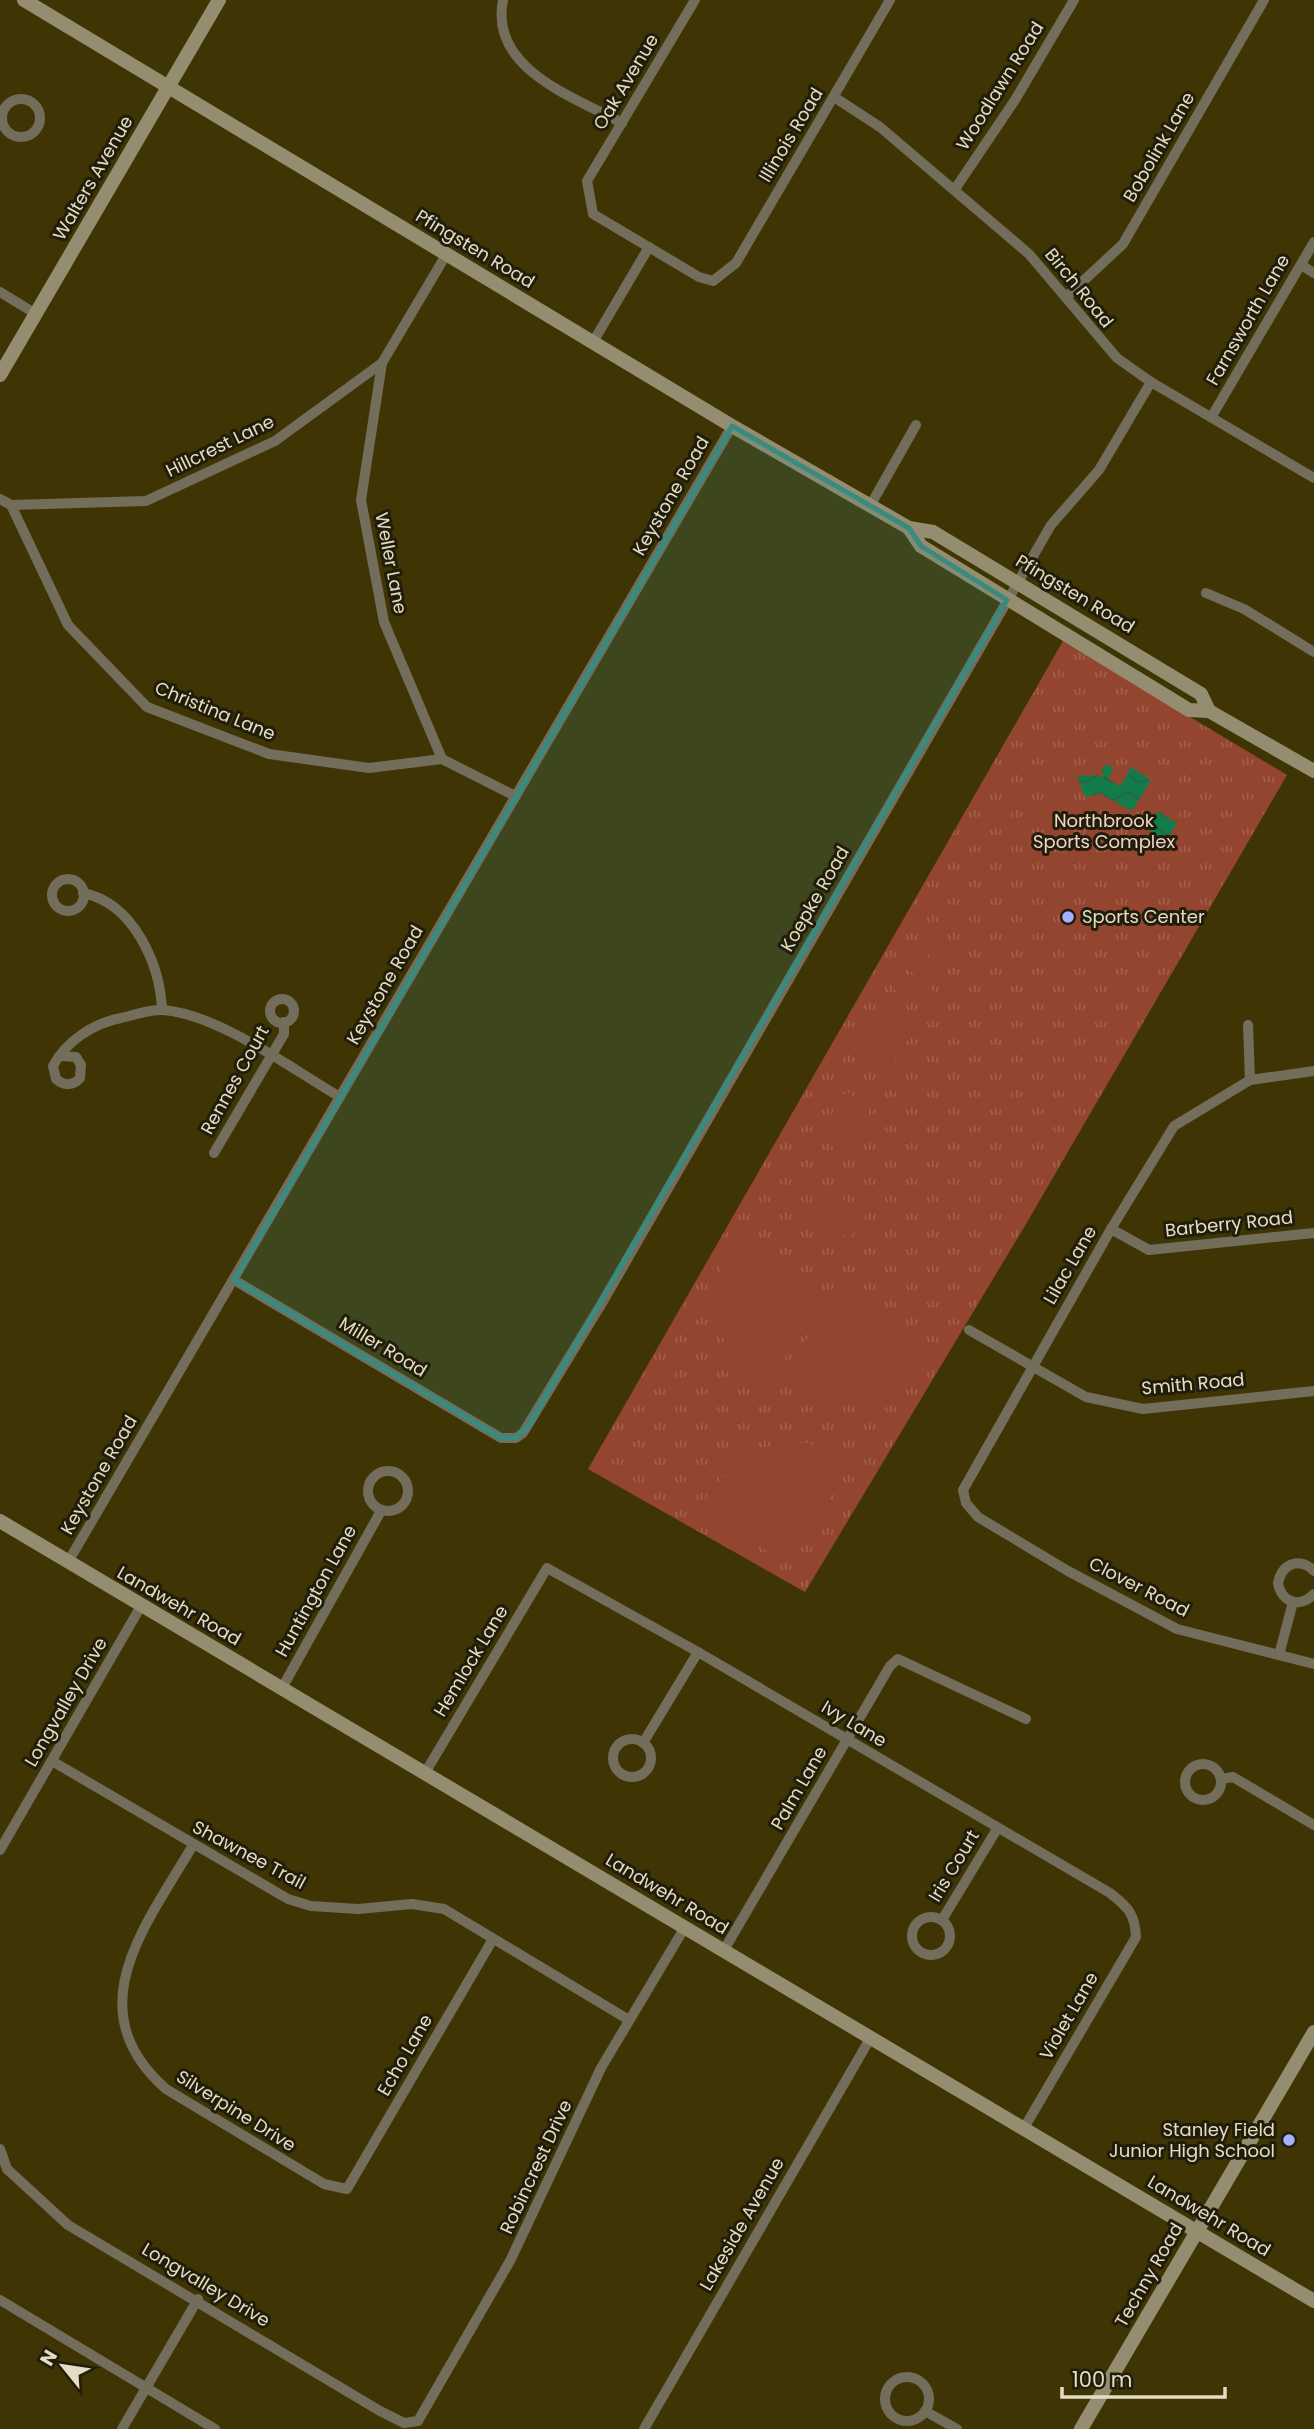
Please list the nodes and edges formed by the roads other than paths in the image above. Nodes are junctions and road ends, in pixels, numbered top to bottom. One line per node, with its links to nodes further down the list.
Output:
1 (24, 0): 8 (main road, Pfingsten Road)
2 (219, 0): 8 (main road, Walters Avenue)
3 (503, 0): 10 (street)
4 (695, 0): 10 (street, Oak Avenue)
5 (890, 0): 9 (street, Illinois Road)
6 (1074, 0): 11 (street, Woodlawn Road)
7 (1264, 0): 18 (street, Bobolink Lane)
8 (169, 86): 14 (main road, Pfingsten Road); 19 (main road, Walters Avenue)
9 (834, 97): 11 (street, Birch Road); 13 (street, Illinois Road)
10 (622, 123): 13 (street, Oak Avenue)
11 (955, 189): 18 (street, Birch Road)
12 (1314, 242): 15 (street, Farnsworth Lane)
13 (649, 247): 20 (street)
14 (446, 255): 20 (main road, Pfingsten Road); 21 (street, Hillcrest Lane)
15 (1301, 265): 16 (street); 24 (street, Farnsworth Lane)
16 (1314, 273)
17 (0, 292): 19 (street)
18 (1066, 297): 23 (street, Birch Road)
19 (36, 314): 22 (main road, Walters Avenue)
20 (593, 342): 26 (main road, Pfingsten Road)
21 (382, 363): 29 (street, Hillcrest Lane); 39 (street, Weller Lane)
22 (0, 375)
23 (1151, 382): 24 (street, Birch Road); 32 (street, Koepke Road)
24 (1212, 416): 27 (street, Birch Road)
25 (916, 425): 30 (street)
26 (732, 426): 30 (main road, Pfingsten Road); 41 (street, Keystone Road)
27 (1314, 478)
28 (0, 499): 29 (street)
29 (11, 505): 39 (street, Christina Lane)
30 (870, 506): 31 (main road, Pfingsten Road)
31 (909, 528): 32 (main road, Pfingsten Road); 34 (main road, Pfingsten Road)
32 (1017, 583): 34 (street, Koepke Road); 35 (main road, Pfingsten Road)
33 (1206, 593): 37 (street)
34 (1007, 600): 36 (main road, Pfingsten Road); 58 (street, Koepke Road)
35 (1100, 631): 36 (main road); 38 (main road, Pfingsten Road)
36 (1090, 649): 38 (main road, Pfingsten Road)
37 (1314, 652)
38 (1209, 711): 40 (main road, Pfingsten Road)
39 (442, 760): 41 (street)
40 (1314, 771)
41 (516, 796): 50 (street, Keystone Road)
42 (83, 893): 43 (street)
43 (162, 1010): 46 (street); 47 (street)
44 (284, 1022): 47 (street, Rennes Court)
45 (1248, 1025): 49 (street)
46 (62, 1056)
47 (271, 1057): 50 (street); 51 (street, Rennes Court)
48 (1314, 1070): 49 (street)
49 (1250, 1080): 52 (street, Lilac Lane)
50 (340, 1097): 54 (street, Keystone Road)
51 (214, 1153)
52 (1111, 1229): 53 (street, Barberry Road); 56 (street, Lilac Lane)
53 (1314, 1233)
54 (234, 1280): 58 (street, Miller Road); 62 (street, Keystone Road)
55 (969, 1330): 56 (street, Smith Road)
56 (1032, 1367): 57 (street, Smith Road); 59 (street, Lilac Lane)
57 (1314, 1391)
58 (516, 1438)
59 (966, 1503): 69 (street, Clover Road)
60 (382, 1511): 71 (street, Huntington Lane)
61 (0, 1521): 62 (main road, Landwehr Road)
62 (68, 1562): 67 (main road, Landwehr Road)
63 (547, 1568): 68 (street, Ivy Lane); 76 (street, Hemlock Lane)
64 (1314, 1571): 66 (street)
65 (1314, 1594): 66 (street)
66 (1293, 1602): 69 (street)
67 (141, 1606): 71 (main road, Landwehr Road); 75 (street, Longvalley Drive)
68 (698, 1652): 73 (street, Ivy Lane); 74 (street)
69 (1279, 1655): 70 (street, Clover Road)
70 (1314, 1664)
71 (282, 1688): 76 (main road, Landwehr Road)
72 (1026, 1719): 73 (street, Palm Lane)
73 (847, 1740): 79 (street, Ivy Lane); 86 (street, Palm Lane)
74 (643, 1743)
75 (52, 1762): 80 (street, Shawnee Trail); 81 (street, Longvalley Drive)
76 (425, 1773): 84 (main road, Landwehr Road)
77 (1221, 1779): 78 (street)
78 (1314, 1825)
79 (997, 1829): 82 (street, Ivy Lane); 83 (street, Iris Court)
80 (193, 1845): 85 (street, Shawnee Trail); 92 (street, Silverpine Drive)
81 (0, 1850)
82 (1135, 1919): 90 (street, Violet Lane)
83 (942, 1920)
84 (685, 1927): 86 (main road, Landwehr Road); 87 (street, Robincrest Drive)
85 (493, 1939): 87 (street, Shawnee Trail); 92 (street, Echo Lane)
86 (724, 1950): 89 (main road, Landwehr Road)
87 (629, 2020): 99 (street, Robincrest Drive)
88 (1314, 2032): 93 (main road, Techny Road)
89 (871, 2037): 90 (main road, Landwehr Road); 102 (street, Lakeside Avenue)
90 (1024, 2128): 93 (main road, Landwehr Road)
91 (0, 2149): 94 (street, Longvalley Drive)
92 (347, 2189)
93 (1198, 2231): 96 (main road, Landwehr Road); 104 (main road, Techny Road)
94 (198, 2299): 97 (street); 99 (street, Longvalley Drive)
95 (0, 2300): 97 (street)
96 (1314, 2301)
97 (146, 2388): 100 (street); 101 (street)
98 (925, 2411): 98 (street); 103 (street)
99 (418, 2421)
100 (122, 2429)
101 (215, 2429)
102 (644, 2429)
103 (957, 2429)
104 (1081, 2429)

